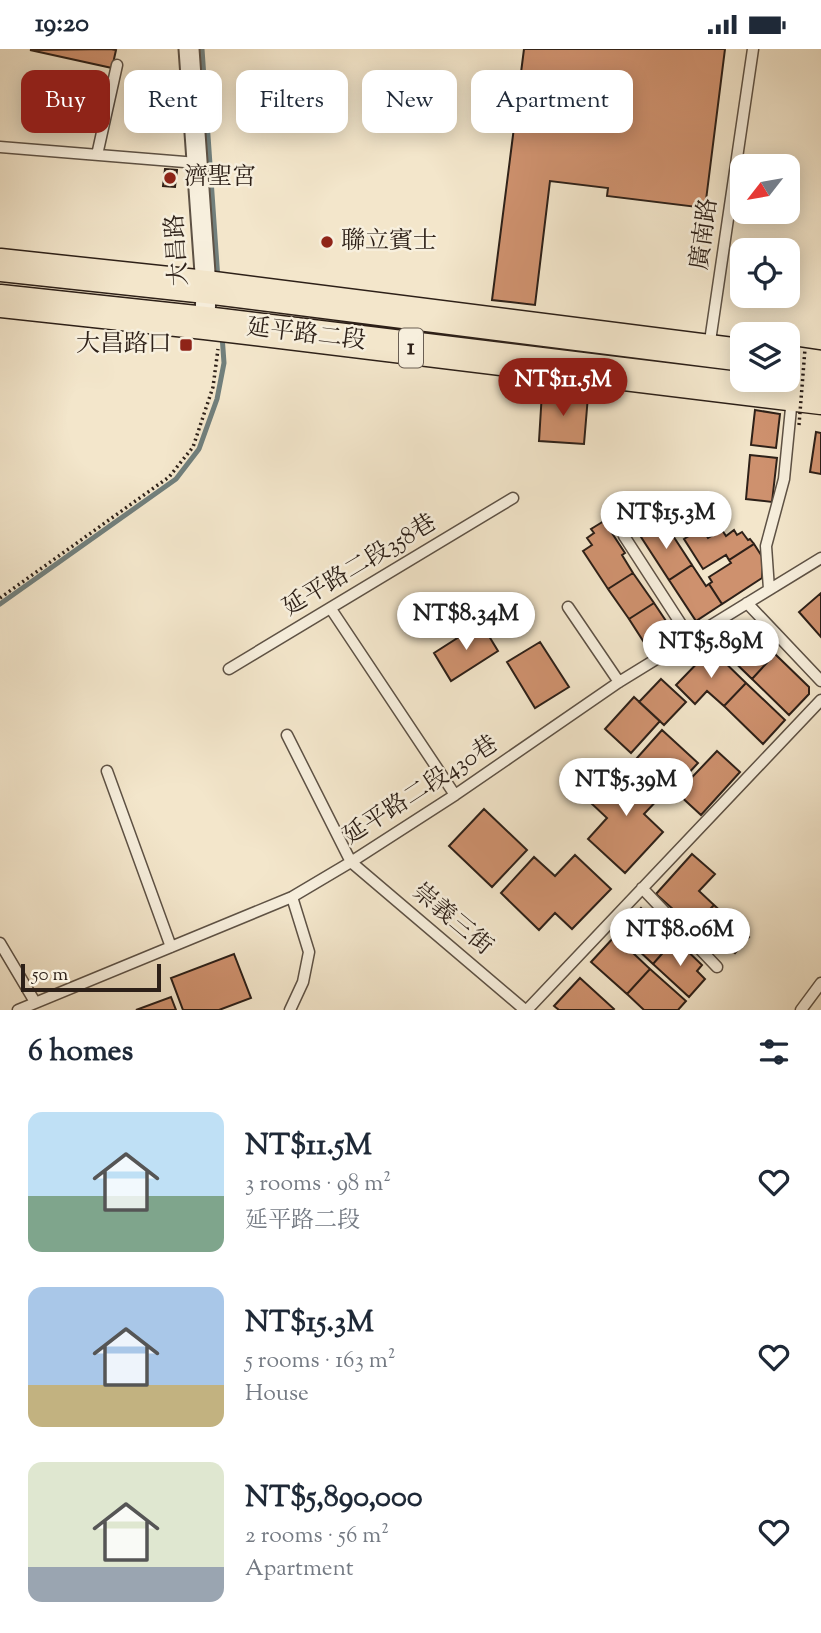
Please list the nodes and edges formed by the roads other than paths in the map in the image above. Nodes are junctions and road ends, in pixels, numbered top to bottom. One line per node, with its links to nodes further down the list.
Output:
1 (189, 49): 6 (street, 大昌路)
2 (753, 49): 12 (lane, 廣南路)
3 (117, 65): 5 (lane)
4 (0, 147): 5 (lane)
5 (97, 155): 6 (lane)
6 (197, 163): 8 (street, 大昌路)
7 (0, 265): 8 (main road, 延平路二段 / 1)
8 (206, 287): 10 (street, 大昌路); 12 (main road, 延平路二段 / 1)
9 (0, 301): 10 (main road, 延平路二段 / 1)
10 (212, 324): 12 (main road, 延平路二段 / 1)
11 (730, 359): 12 (main road, 延平路二段 / 1)
12 (708, 366): 13 (main road, 延平路二段 / 1)
13 (804, 406): 17 (lane)
14 (513, 498): 20 (lane, 延平路二段358巷)
15 (625, 536): 21 (lane)
16 (821, 558): 17 (lane, 延平路二段430巷)
17 (769, 589): 18 (lane, 延平路二段430巷)
18 (747, 603): 21 (lane, 延平路二段430巷); 23 (lane)
19 (568, 607): 24 (lane)
20 (331, 609): 22 (lane, 延平路二段358巷); 28 (lane)
21 (690, 638): 24 (lane, 延平路二段430巷)
22 (229, 669)
23 (821, 681)
24 (620, 682): 28 (lane, 延平路二段430巷)
25 (821, 700): 30 (lane)
26 (286, 735): 29 (lane)
27 (107, 771): 33 (lane)
28 (455, 795): 29 (lane, 延平路二段430巷)
29 (351, 862): 31 (lane, 延平路二段430巷); 39 (lane, 崇義三街)
30 (642, 888): 34 (lane); 39 (lane)
31 (292, 897): 33 (lane, 延平路二段430巷); 38 (lane)
32 (0, 943): 36 (lane)
33 (171, 947): 36 (lane, 延平路二段430巷)
34 (717, 967)
35 (821, 983): 40 (lane)
36 (35, 1002): 37 (lane, 延平路二段430巷)
37 (18, 1010)
38 (290, 1010)
39 (526, 1010)
40 (801, 1010)

